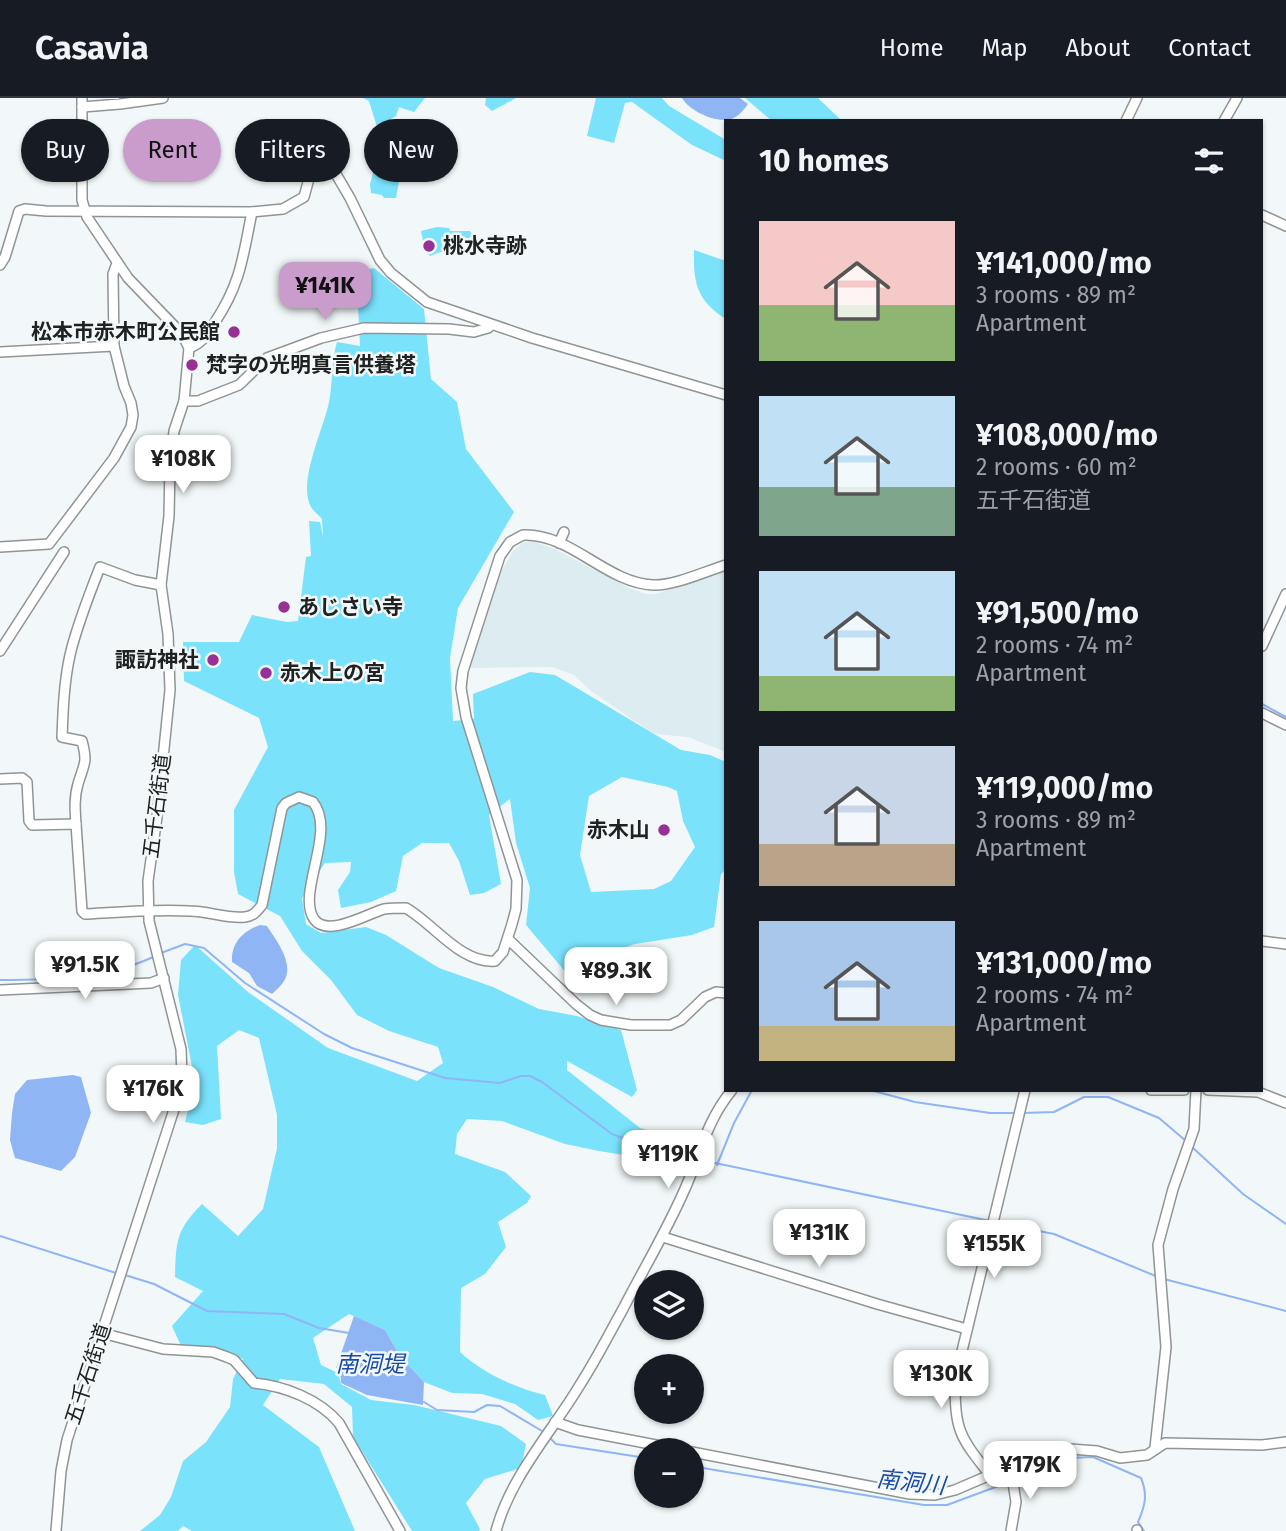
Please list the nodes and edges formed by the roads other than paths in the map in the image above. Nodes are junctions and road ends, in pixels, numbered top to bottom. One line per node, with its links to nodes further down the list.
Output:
1 (163, 98): 4 (street)
2 (1136, 98): 5 (street)
3 (1237, 98): 6 (street)
4 (82, 102): 7 (street)
5 (1127, 119)
6 (1225, 119)
7 (84, 211): 8 (street); 11 (street); 12 (street)
8 (253, 212): 13 (street); 15 (street)
9 (1263, 215): 10 (street)
10 (1286, 226)
11 (117, 263): 14 (street); 15 (street)
12 (0, 264)
13 (491, 325): 17 (street); 18 (street)
14 (114, 346): 16 (street); 21 (street)
15 (189, 348): 18 (street, 五千石街道)
16 (0, 352)
17 (724, 394)
18 (184, 401): 24 (street, 五千石街道)
19 (564, 532): 20 (street)
20 (559, 543): 23 (street); 33 (street)
21 (0, 547)
22 (64, 552): 27 (street)
23 (724, 566)
24 (161, 584): 31 (street); 32 (street, 五千石街道)
25 (1286, 594): 26 (street)
26 (1263, 644)
27 (0, 651)
28 (1263, 714): 29 (street)
29 (1286, 725)
30 (0, 779): 31 (street)
31 (76, 824): 32 (street)
32 (148, 910): 33 (street); 36 (street, 五千石街道)
33 (508, 939): 38 (street)
34 (1263, 942): 35 (street)
35 (1286, 943)
36 (164, 978): 37 (street); 46 (street, 五千石街道)
37 (0, 990)
38 (724, 993)
39 (731, 1092): 44 (street)
40 (1025, 1092): 45 (street)
41 (1196, 1092): 49 (street)
42 (1260, 1092): 43 (street)
43 (1286, 1103)
44 (663, 1237): 45 (street); 47 (street)
45 (967, 1329): 51 (street)
46 (102, 1333): 52 (street, 五千石街道); 53 (street)
47 (555, 1422): 51 (street); 54 (street)
48 (1286, 1442): 49 (street)
49 (1155, 1448): 50 (street)
50 (1011, 1470): 51 (street); 55 (street)
51 (990, 1475)
52 (56, 1531)
53 (400, 1531)
54 (496, 1531)
55 (1011, 1531)

